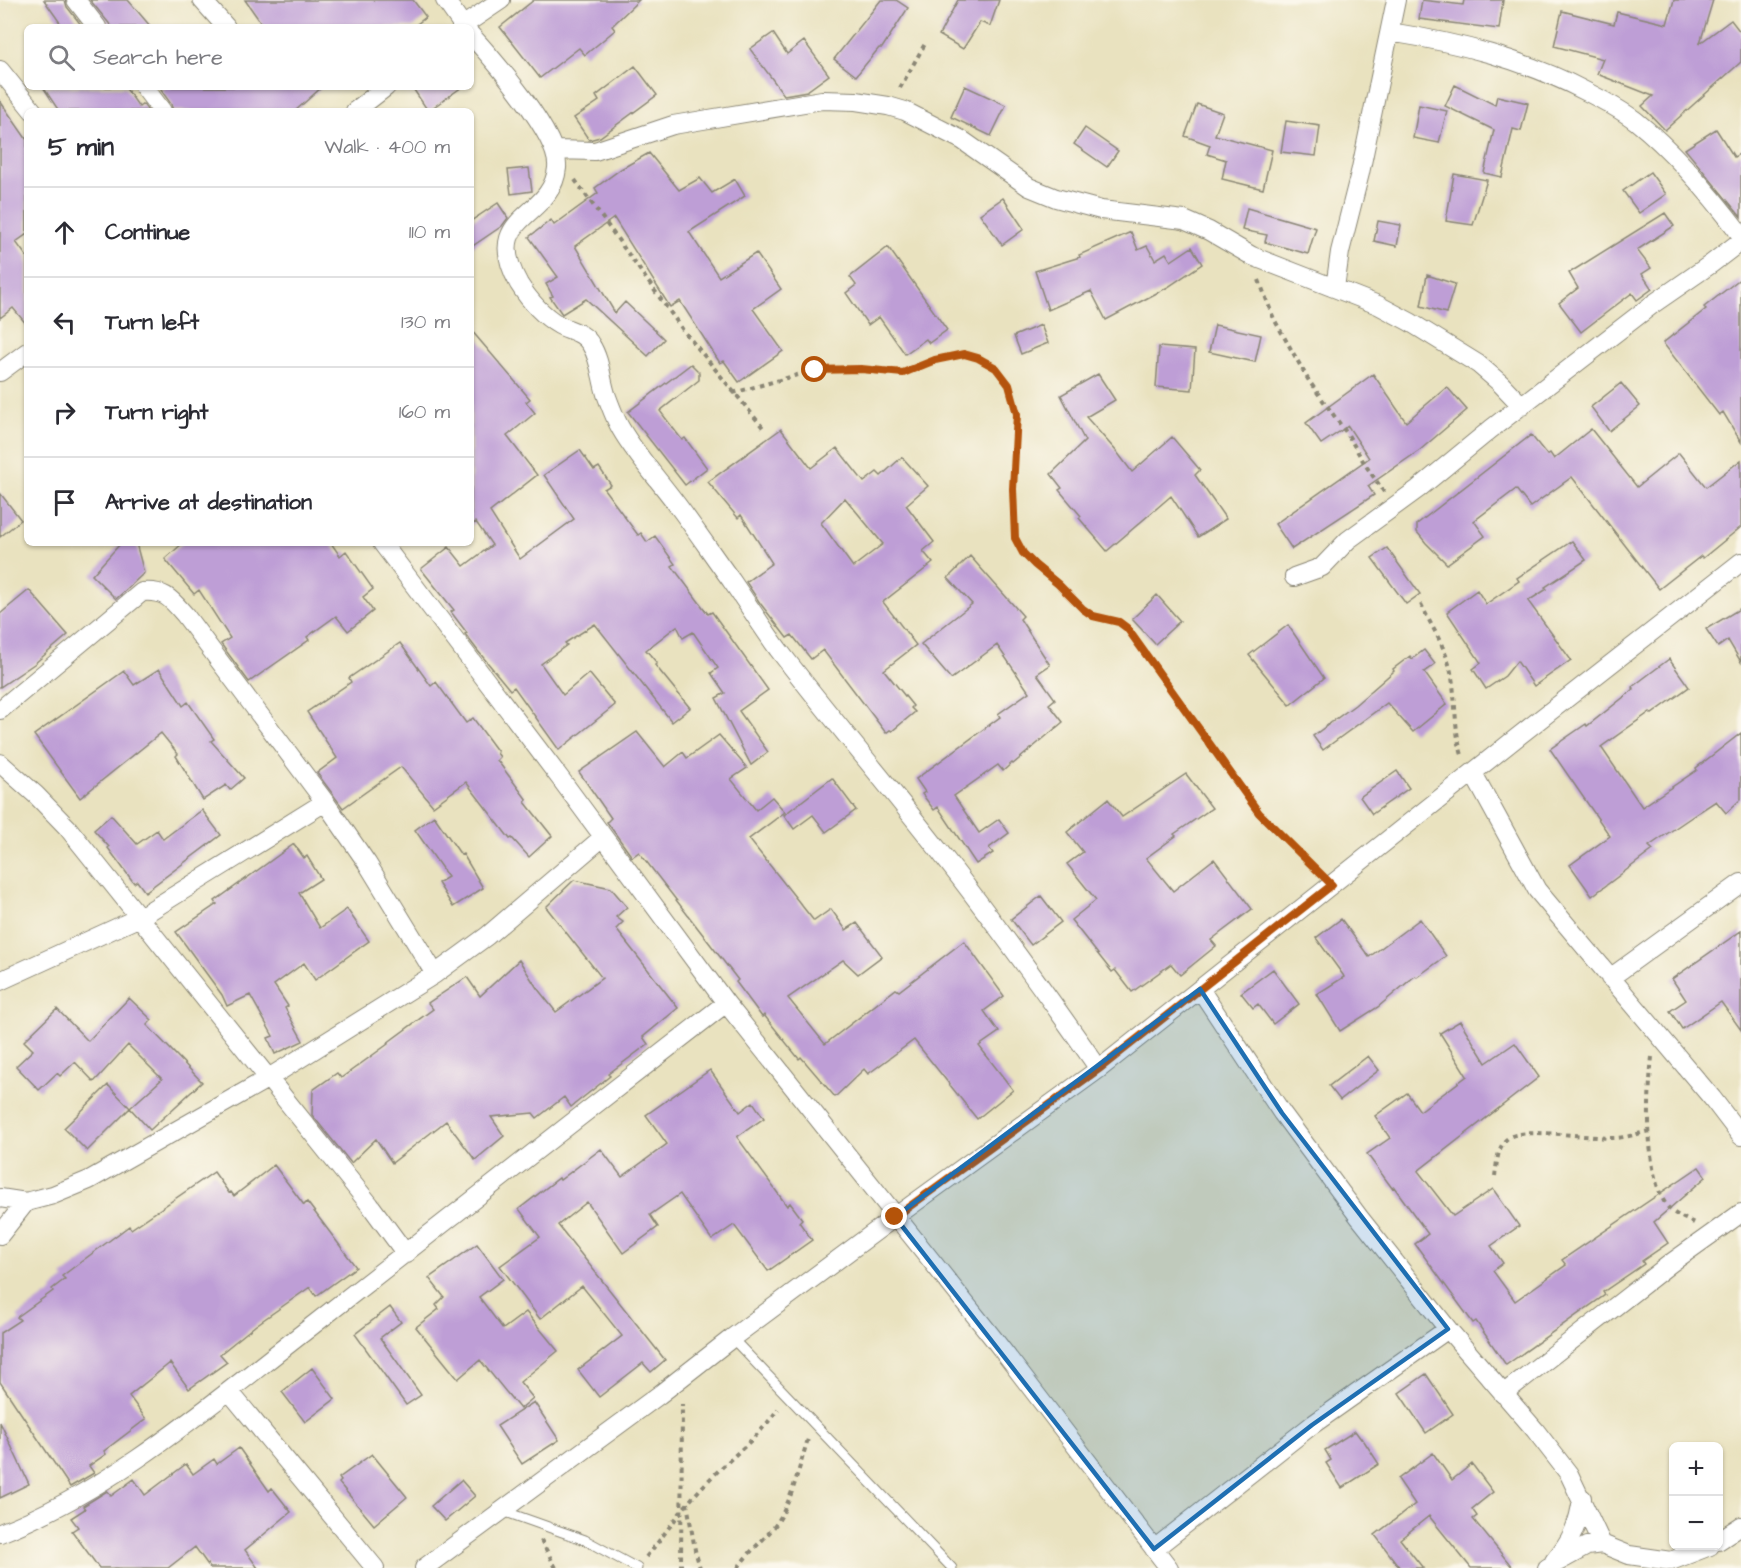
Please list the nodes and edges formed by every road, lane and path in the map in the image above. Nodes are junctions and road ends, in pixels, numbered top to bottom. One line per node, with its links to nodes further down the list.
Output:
1 (76, 0): 6 (street)
2 (202, 0): 7 (street)
3 (445, 0): 8 (street)
4 (501, 0): 9 (street)
5 (1396, 0): 10 (street)
6 (95, 24)
7 (223, 24)
8 (462, 24)
9 (471, 24)
10 (1390, 32): 21 (street); 24 (street)
11 (474, 38): 20 (street)
12 (926, 42): 16 (path)
13 (0, 70): 17 (street)
14 (146, 90): 18 (street)
15 (382, 90): 19 (street)
16 (888, 106): 20 (street); 23 (street)
17 (31, 108)
18 (160, 108)
19 (359, 108)
20 (555, 154): 27 (path); 49 (street)
21 (1741, 235)
22 (1741, 241): 28 (street)
23 (1252, 256): 24 (street); 30 (path)
24 (1335, 288): 28 (street)
25 (24, 354): 26 (street)
26 (4, 364)
27 (733, 393): 29 (path); 41 (path)
28 (1522, 406): 30 (street)
29 (765, 430)
30 (1395, 506): 33 (street)
31 (384, 546): 39 (street)
32 (1741, 562): 37 (street)
33 (1294, 577)
34 (1421, 604): 37 (path)
35 (0, 710): 38 (street)
36 (0, 763): 42 (street)
37 (1473, 773): 41 (street); 44 (street)
38 (325, 802): 42 (street); 43 (street)
39 (602, 838): 43 (street); 47 (street)
40 (1741, 883): 44 (street)
41 (1332, 885): 46 (street)
42 (140, 917): 45 (street); 50 (street)
43 (435, 974): 50 (street)
44 (1611, 978): 48 (street)
45 (0, 981)
46 (1200, 989): 49 (street); 61 (street)
47 (726, 1003): 57 (street); 60 (street)
48 (1657, 1032): 51 (path); 52 (street)
49 (1099, 1069): 57 (street)
50 (267, 1079): 55 (street); 60 (street)
51 (1649, 1131): 53 (path); 58 (path)
52 (1741, 1136)
53 (1495, 1176)
54 (0, 1198): 55 (street)
55 (26, 1202): 59 (street)
56 (1741, 1213): 58 (street)
57 (895, 1217): 62 (street); 76 (street)
58 (1721, 1228): 65 (street)
59 (0, 1235)
60 (406, 1254): 64 (street)
61 (1448, 1329): 65 (street); 76 (street)
62 (732, 1338): 63 (street); 66 (lane)
63 (684, 1376): 70 (path); 71 (street)
64 (229, 1391): 73 (street); 80 (street)
65 (1503, 1394): 68 (street)
66 (786, 1396): 67 (lane); 69 (path)
67 (813, 1424): 85 (path); 86 (lane)
68 (1582, 1498): 75 (street); 79 (street)
69 (687, 1502): 70 (path); 84 (path)
70 (682, 1508): 82 (path); 83 (path)
71 (503, 1511): 81 (street); 82 (lane)
72 (1741, 1526): 74 (street)
73 (0, 1533)
74 (1723, 1538)
75 (1602, 1544): 78 (street); 79 (street)
76 (1154, 1549): 87 (street)
77 (1698, 1550): 78 (street)
78 (1633, 1562)
79 (1548, 1567)
80 (375, 1568)
81 (424, 1568)
82 (637, 1568)
83 (681, 1568)
84 (700, 1568)
85 (738, 1568)
86 (952, 1568)
87 (1169, 1568)

